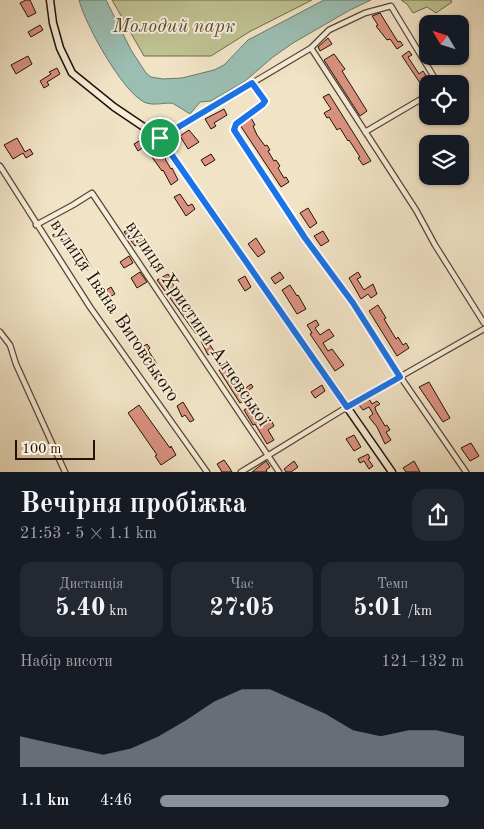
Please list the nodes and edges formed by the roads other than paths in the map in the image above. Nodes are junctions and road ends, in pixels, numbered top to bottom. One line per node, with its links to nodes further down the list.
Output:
1 (50, 0): 7 (street)
2 (311, 48): 3 (street); 4 (street); 6 (street)
3 (433, 75)
4 (252, 83): 7 (street); 13 (street)
5 (419, 100): 6 (street)
6 (365, 132): 10 (street)
7 (160, 138): 14 (street)
8 (0, 166): 9 (street, вулиця Івана Виговського)
9 (36, 225): 15 (street, вулиця Христини Алчевської); 17 (street, вулиця Івана Виговського)
10 (484, 323)
11 (484, 329): 13 (street)
12 (0, 332): 16 (street)
13 (400, 377): 14 (street); 21 (street)
14 (347, 407): 15 (street); 20 (street)
15 (267, 455): 18 (street); 19 (street, вулиця Христини Алчевської)
16 (65, 472)
17 (207, 472)
18 (241, 472)
19 (279, 472)
20 (392, 472)
21 (466, 472)

